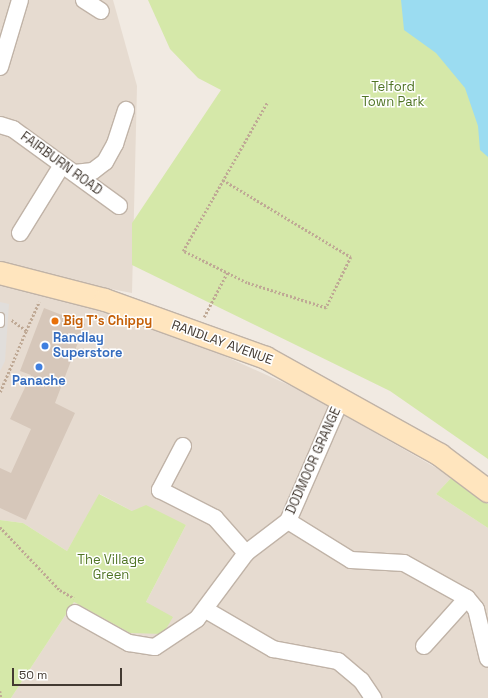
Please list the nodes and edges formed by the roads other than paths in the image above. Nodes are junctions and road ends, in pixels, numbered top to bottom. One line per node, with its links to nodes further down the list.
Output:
1 (20, 0): 4 (street)
2 (84, 0): 3 (street)
3 (101, 11)
4 (0, 67)
5 (126, 110): 7 (street)
6 (0, 125): 7 (street, FAIRBURN ROAD)
7 (68, 169): 8 (street, FAIRBURN ROAD); 9 (street)
8 (119, 206)
9 (20, 233)
10 (0, 273): 11 (street, RANDLAY AVENUE)
11 (341, 399): 13 (street, RANDLAY AVENUE); 14 (street, DODMOOR GRANGE)
12 (183, 446): 15 (street)
13 (488, 491)
14 (288, 521): 15 (street, DODMOOR GRANGE); 16 (street)
15 (246, 553): 17 (street, DODMOOR GRANGE)
16 (467, 598): 19 (street); 20 (street)
17 (206, 610): 18 (street, DODMOOR GRANGE); 21 (street)
18 (75, 613)
19 (424, 646)
20 (488, 659)
21 (373, 698)

